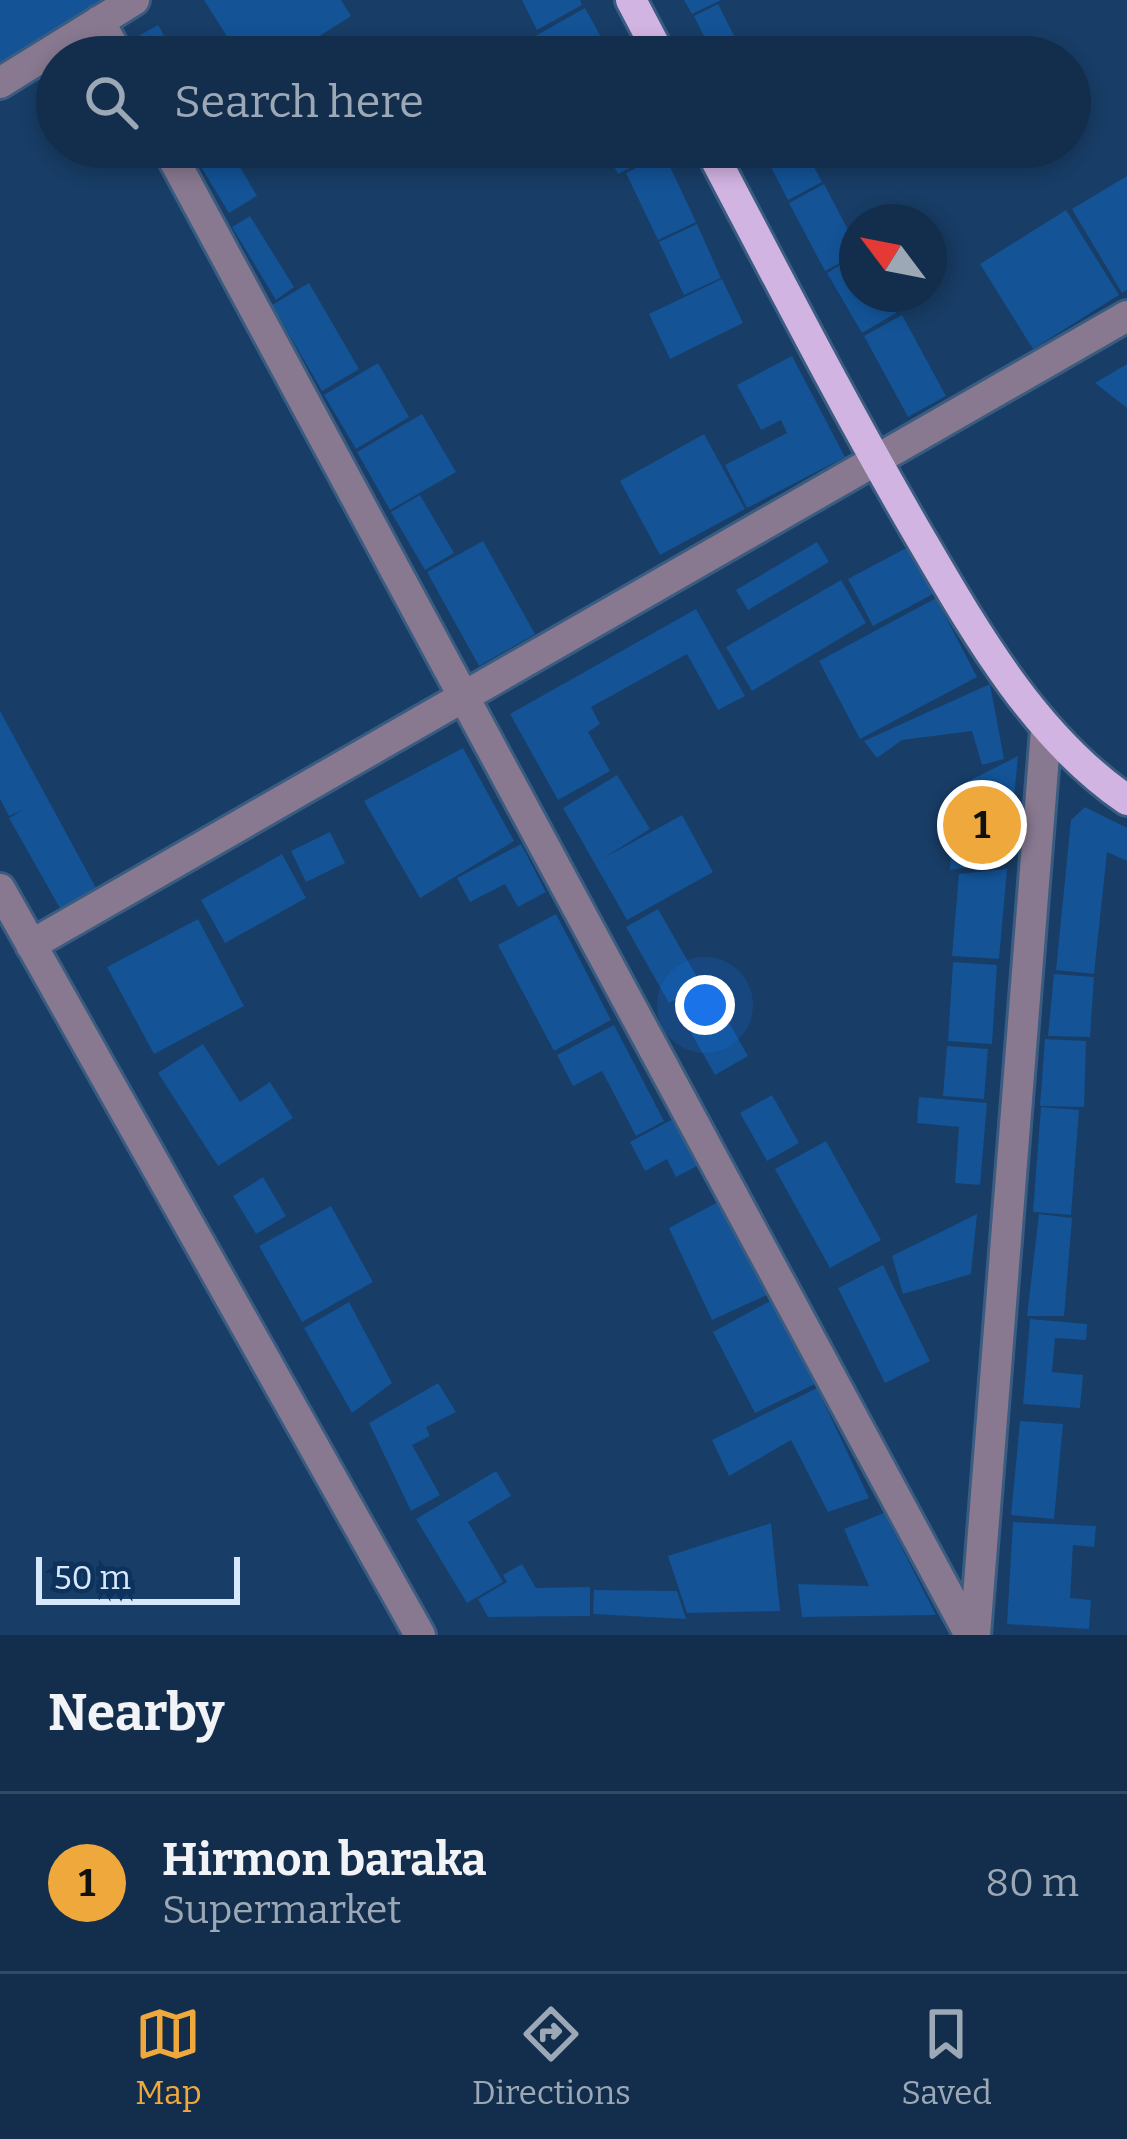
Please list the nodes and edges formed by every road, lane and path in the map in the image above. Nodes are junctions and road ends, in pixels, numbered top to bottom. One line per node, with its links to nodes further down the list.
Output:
1 (134, 0): 3 (street)
2 (631, 0): 6 (main road)
3 (99, 21): 4 (street); 5 (street)
4 (75, 36)
5 (107, 36)
6 (650, 36)
7 (36, 60): 8 (street)
8 (0, 83)
9 (178, 168): 13 (street)
10 (720, 168): 12 (main road)
11 (1127, 316): 12 (street)
12 (878, 464): 13 (street); 14 (main road)
13 (464, 698): 17 (street); 19 (street)
14 (1046, 730): 15 (main road); 19 (street)
15 (1127, 800)
16 (0, 889): 17 (street)
17 (32, 944): 18 (street)
18 (420, 1635)
19 (972, 1635)

